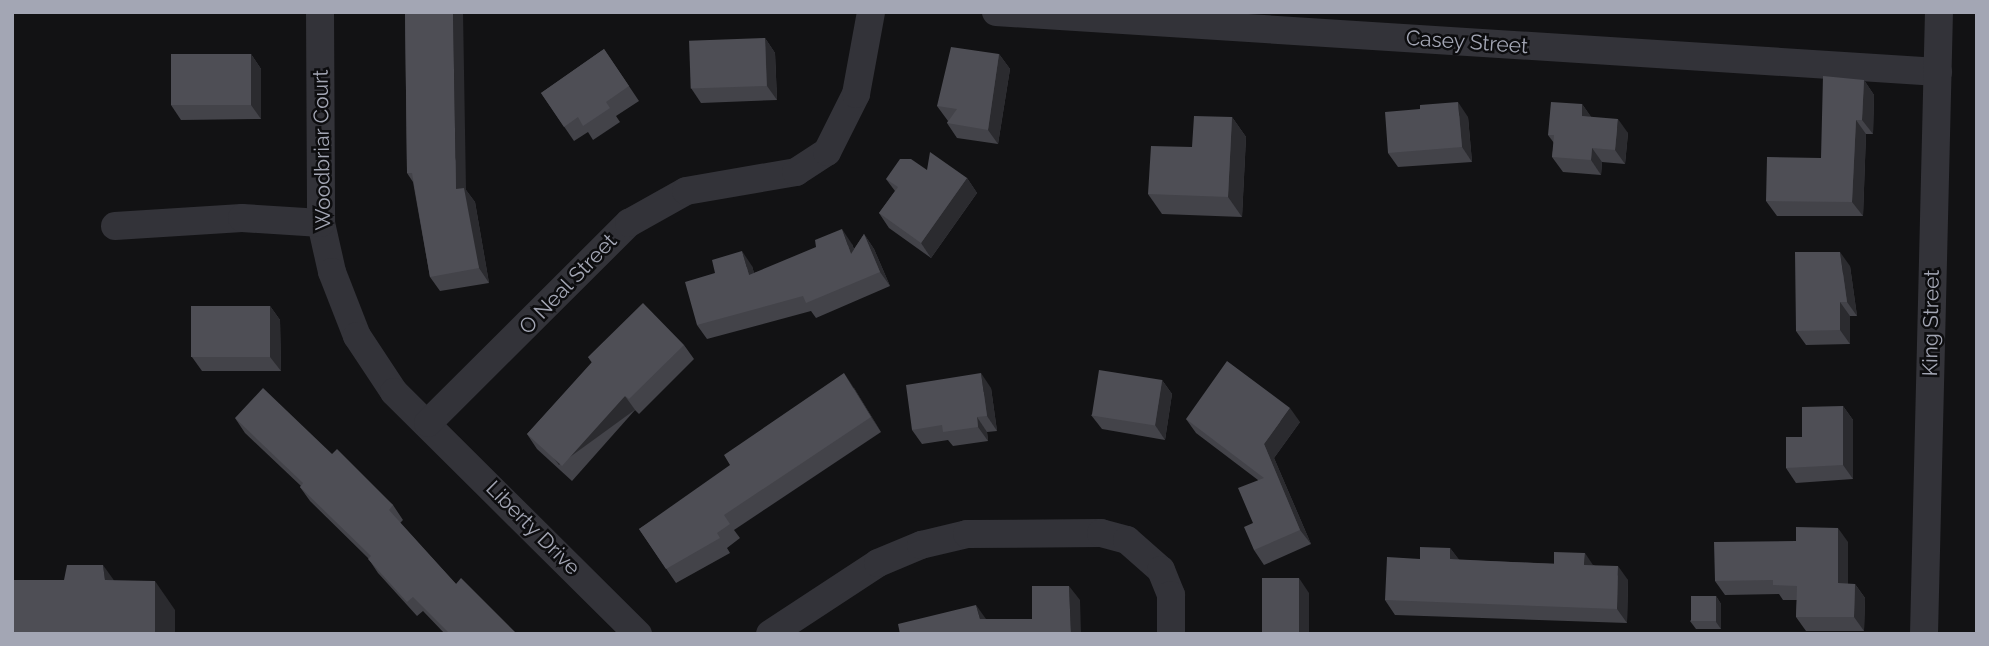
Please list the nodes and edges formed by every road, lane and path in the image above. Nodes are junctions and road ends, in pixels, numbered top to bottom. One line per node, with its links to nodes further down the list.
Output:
1 (320, 12): 6 (street, Woodbriar Court)
2 (870, 12): 8 (street, O Neal Street)
3 (996, 12): 5 (street, Casey Street)
4 (1939, 12): 5 (street, King Street)
5 (1938, 72): 12 (street, King Street)
6 (321, 223): 7 (street); 8 (street, Woodbriar Court)
7 (115, 226)
8 (428, 423): 9 (street, Liberty Drive)
9 (638, 634)
10 (770, 634): 11 (street)
11 (1171, 634)
12 (1924, 634)

